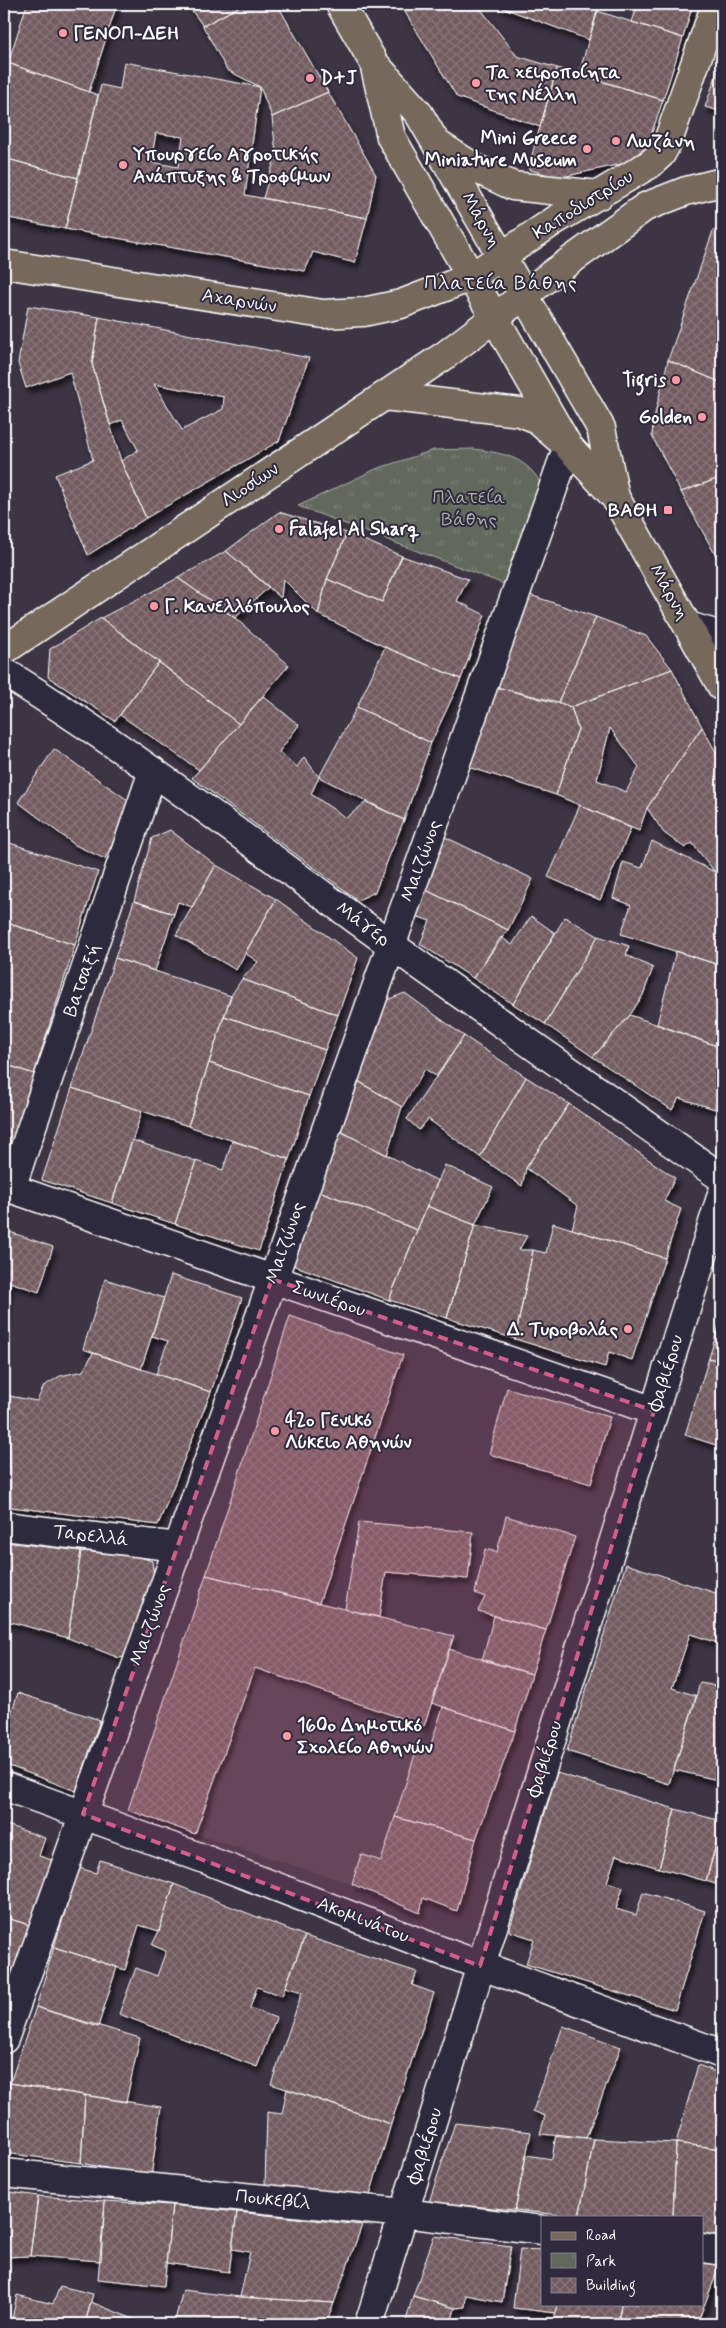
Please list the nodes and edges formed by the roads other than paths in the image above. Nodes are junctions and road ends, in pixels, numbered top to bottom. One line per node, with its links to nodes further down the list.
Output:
1 (716, 4): 6 (main road, Καποδιστρίου)
2 (343, 6): 3 (main road, Μάρνη)
3 (374, 63): 4 (main road, Μάρνη); 9 (main road, Μάρνη)
4 (436, 142): 6 (main road); 7 (main road, Μάρνη)
5 (722, 182): 10 (main road, Λιοσίων)
6 (599, 195): 7 (main road, Καποδιστρίου)
7 (502, 258): 9 (main road, Καποδιστρίου); 10 (main road, Μάρνη)
8 (4, 264): 9 (main road, Αχαρνών)
9 (471, 278): 11 (main road, Μάρνη)
10 (525, 296): 11 (main road, Λιοσίων); 14 (main road, Μάρνη)
11 (495, 318): 12 (main road, Λιοσίων); 13 (main road, Μάρνη)
12 (384, 396): 13 (main road); 17 (main road, Λιοσίων)
13 (568, 446): 14 (main road, Μάρνη); 21 (street, Μαιζώνος)
14 (614, 497): 15 (main road, Μάρνη)
15 (688, 626): 16 (street); 19 (main road, Μάρνη)
16 (722, 636)
17 (4, 650)
18 (4, 672): 20 (street, Μάγερ)
19 (722, 687)
20 (153, 771): 21 (street, Μάγερ); 23 (street, Βατσαξή)
21 (390, 945): 22 (street, Μάγερ); 25 (street, Μαιζώνος)
22 (722, 1178)
23 (7, 1187): 25 (street, Σωνιέρου)
24 (722, 1194): 26 (street, Φαβιέρου)
25 (272, 1279): 26 (street, Σωνιέρου); 28 (street, Μαιζώνος)
26 (654, 1411): 31 (street, Φαβιέρου)
27 (4, 1526): 28 (street, Ταρελλά)
28 (178, 1547): 30 (street, Μαιζώνος)
29 (4, 1786): 30 (street, Ακομινάτου)
30 (83, 1814): 31 (street, Ακομινάτου); 32 (street, Μαιζώνος)
31 (480, 1966): 33 (street, Ακομινάτου); 35 (street, Φαβιέρου)
32 (4, 2040)
33 (722, 2054)
34 (4, 2173): 35 (street, Πουκεβίλ)
35 (404, 2213): 36 (street, Πουκεβίλ); 39 (street, Φαβιέρου)
36 (541, 2230)
37 (704, 2248): 38 (street)
38 (722, 2250)
39 (369, 2324)

